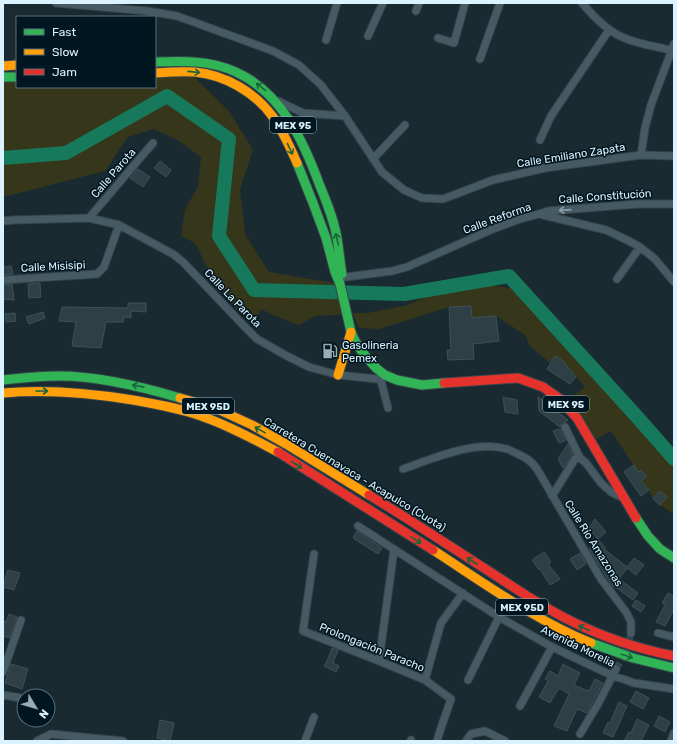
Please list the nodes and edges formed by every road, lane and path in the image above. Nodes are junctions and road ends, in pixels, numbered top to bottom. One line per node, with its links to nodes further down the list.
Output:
1 (56, 3): 22 (street, Calle Emiliano Zapata)
2 (337, 3): 12 (street)
3 (383, 3): 10 (street)
4 (419, 3): 8 (street)
5 (465, 3): 11 (street)
6 (500, 3): 14 (street)
7 (582, 3): 9 (street)
8 (416, 11)
9 (610, 30): 13 (street); 24 (street)
10 (368, 36)
11 (438, 38)
12 (326, 40)
13 (673, 49): 26 (street)
14 (480, 59)
15 (156, 62): 21 (main road, MEX 95, one-way to 15)
16 (16, 65): 17 (main road)
17 (3, 66)
18 (156, 73): 37 (main road, MEX 95, one-way to 37)
19 (3, 77): 20 (main road)
20 (16, 77)
21 (274, 99): 22 (street); 37 (main road, MEX 95, one-way to 21)
22 (345, 116): 28 (street, Calle Emiliano Zapata)
23 (405, 125): 28 (street)
24 (540, 140)
25 (154, 143): 31 (street, Calle Parota)
26 (641, 155): 27 (street, Calle Emiliano Zapata); 28 (street, Calle Emiliano Zapata)
27 (674, 156)
28 (373, 159)
29 (674, 204): 30 (street, Calle Constitución, one-way to 30)
30 (539, 214): 34 (street, Calle Reforma); 37 (street, Calle Reforma)
31 (89, 218): 32 (street, Calle La Parota); 33 (street, Calle La Parota)
32 (3, 221)
33 (119, 225): 36 (street, Calle Misisipi); 40 (street, Calle La Parota)
34 (640, 247): 35 (street); 38 (street, Calle Reforma)
35 (617, 279)
36 (3, 280)
37 (340, 282): 39 (main road, MEX 95)
38 (674, 282)
39 (351, 332): 40 (main road); 41 (main road, MEX 95)
40 (338, 374): 41 (street, Calle La Parota)
41 (383, 376): 44 (street); 49 (main road, MEX 95)
42 (3, 380): 61 (main road, Carretera Cuernavaca - Acapulco (Cuota) / MEX 95D, one-way to 42)
43 (3, 393): 63 (main road, Carretera Cuernavaca - Acapulco (Cuota) / MEX 95D, one-way to 63)
44 (388, 408)
45 (565, 427): 46 (street)
46 (580, 458): 48 (street, Calle Río Amazonas); 49 (street)
47 (403, 468): 48 (street)
48 (552, 496): 57 (street, Calle Río Amazonas)
49 (624, 498): 53 (main road, MEX 95)
50 (358, 526): 51 (street, Avenida Morelia)
51 (394, 550): 54 (street, Avenida Morelia); 62 (street)
52 (314, 554): 62 (street, Prolongación Paracho)
53 (674, 558)
54 (463, 593): 55 (street, Avenida Morelia); 66 (street)
55 (499, 617): 60 (street, Avenida Morelia); 67 (street)
56 (21, 620): 64 (street)
57 (631, 633)
58 (658, 633): 59 (street)
59 (674, 637)
60 (552, 647): 65 (street, Avenida Morelia); 71 (street)
61 (674, 656)
62 (379, 661): 66 (street, Prolongación Paracho)
63 (674, 668)
64 (3, 672)
65 (614, 672): 68 (street, Avenida Morelia); 74 (street)
66 (425, 680): 78 (street, Prolongación Paracho)
67 (468, 680)
68 (674, 689)
69 (3, 695): 70 (street)
70 (16, 697)
71 (520, 706)
72 (314, 717): 77 (street)
73 (674, 733): 81 (street)
74 (580, 734)
75 (37, 741): 76 (street)
76 (123, 741)
77 (305, 741)
78 (437, 741)
79 (466, 741): 80 (street)
80 (505, 741)
81 (671, 741)

